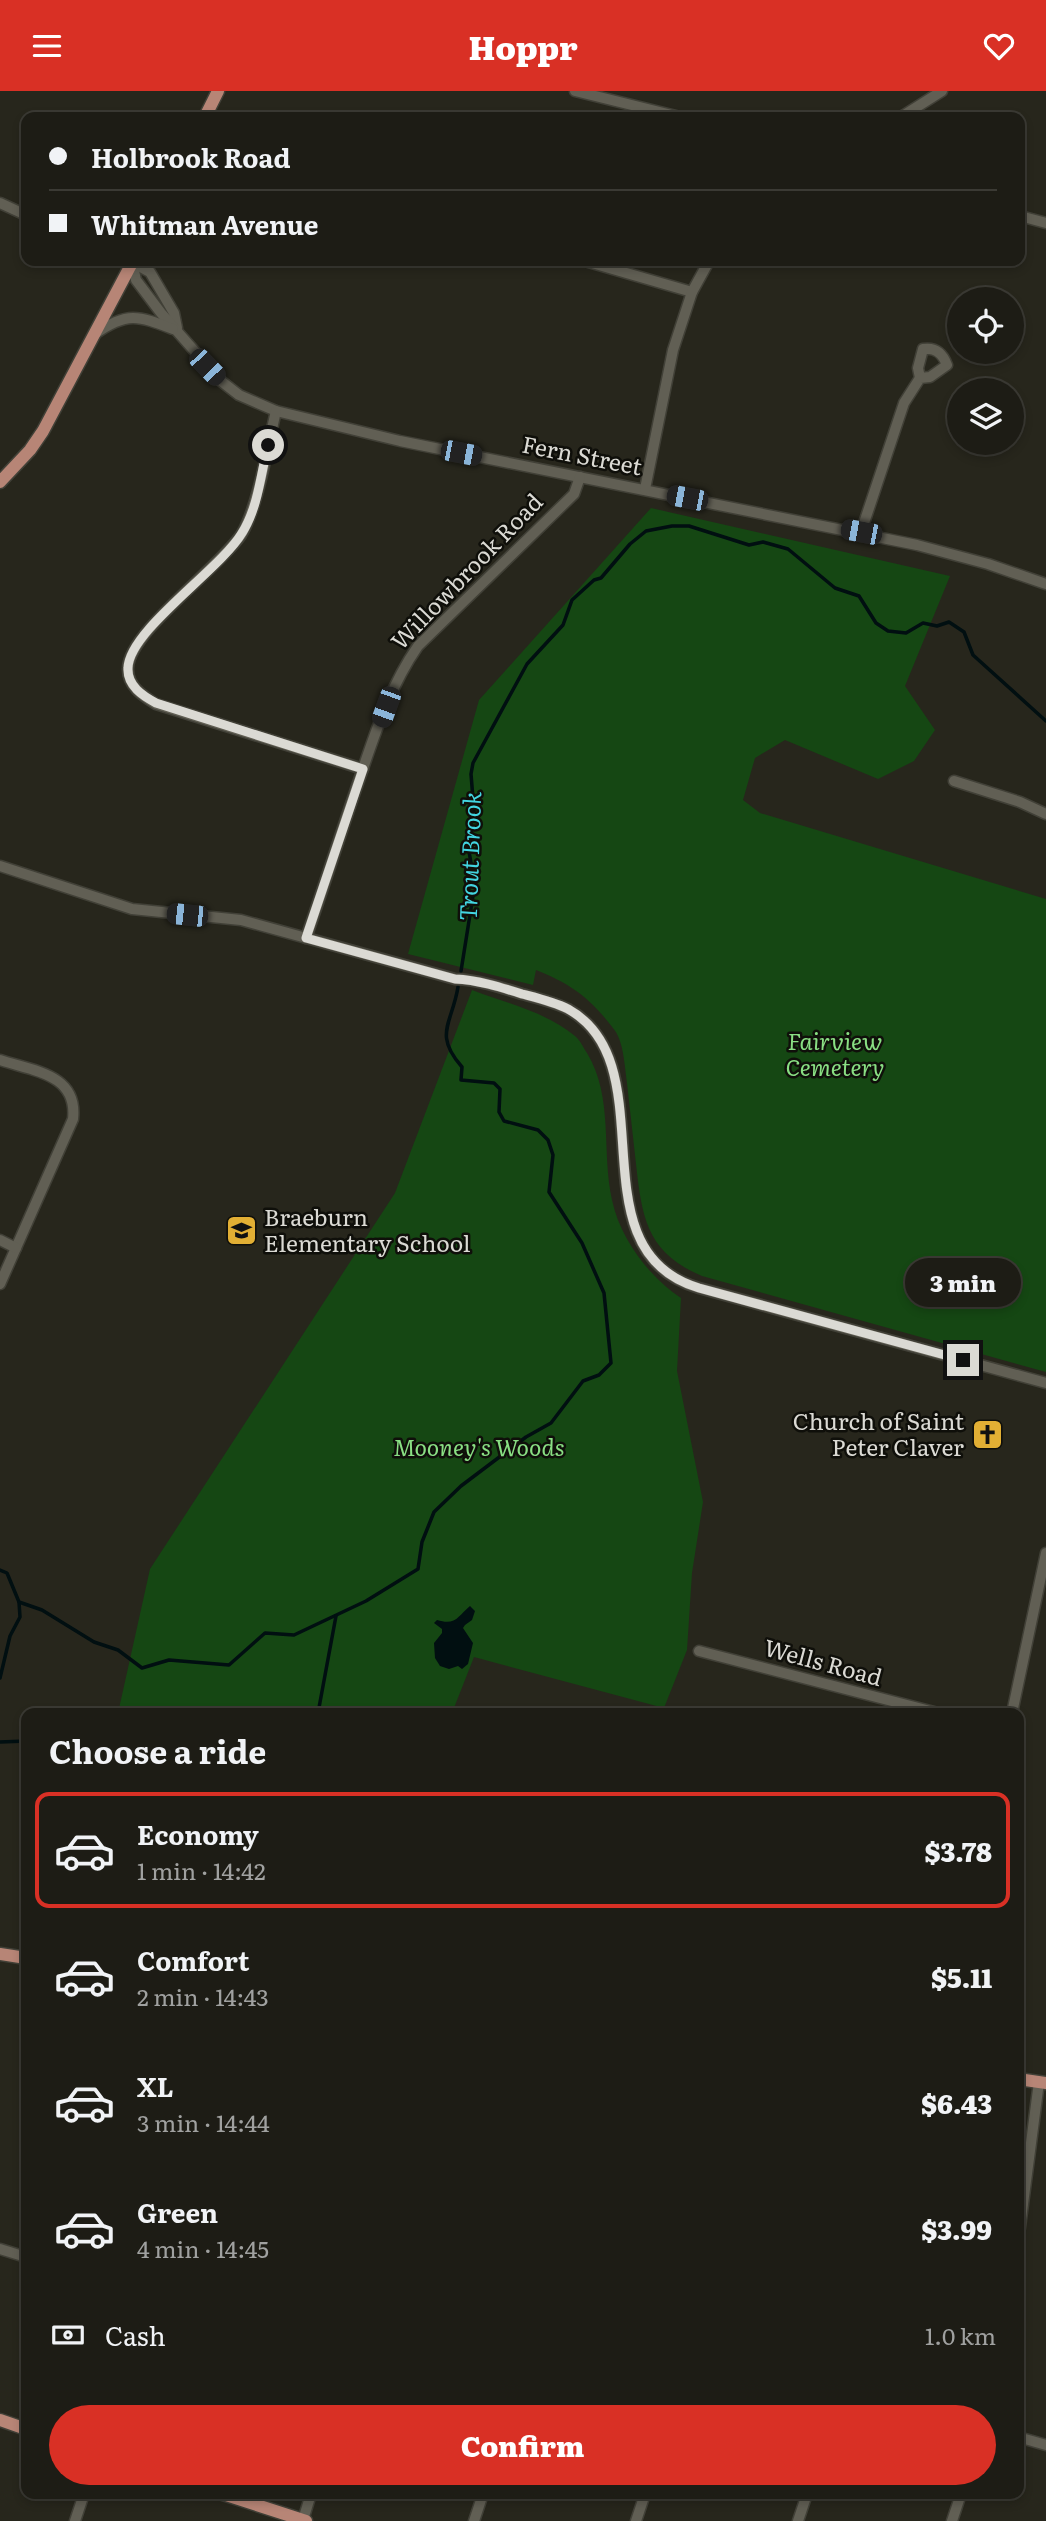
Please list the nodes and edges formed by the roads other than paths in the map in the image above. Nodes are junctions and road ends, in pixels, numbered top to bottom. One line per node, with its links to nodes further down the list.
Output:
1 (218, 91): 4 (main road)
2 (575, 91): 5 (street)
3 (942, 91): 6 (street)
4 (208, 112)
5 (660, 112)
6 (909, 112)
7 (0, 203): 8 (street)
8 (21, 213)
9 (1025, 217): 10 (street)
10 (1046, 223)
11 (129, 266): 17 (main road)
12 (140, 266): 16 (street, Fern Street)
13 (602, 266): 15 (street)
14 (706, 266): 15 (street)
15 (692, 292): 22 (street)
16 (177, 331): 17 (street); 19 (street, Fern Street)
17 (95, 334): 21 (main road)
18 (920, 378): 23 (street)
19 (276, 411): 20 (street, Fern Street); 25 (street)
20 (580, 477): 22 (street, Fern Street); 25 (street, Willowbrook Road)
21 (0, 482)
22 (645, 489): 23 (street, Fern Street)
23 (861, 532): 24 (street, Fern Street)
24 (1046, 584)
25 (363, 769): 29 (street, Willowbrook Road)
26 (954, 781): 27 (street)
27 (1046, 814)
28 (0, 866): 29 (street)
29 (306, 938): 34 (street)
30 (0, 1060): 32 (street)
31 (0, 1240): 32 (street)
32 (16, 1248): 33 (street)
33 (0, 1284)
34 (1046, 1383)
35 (1046, 1553): 38 (street)
36 (699, 1651): 37 (street, Wells Road)
37 (919, 1708)
38 (1013, 1708)
39 (0, 1954): 40 (main road)
40 (21, 1957)
41 (1024, 2081): 42 (main road)
42 (1042, 2086): 43 (main road); 44 (street)
43 (1024, 2088)
44 (1024, 2203)
45 (0, 2249): 46 (street)
46 (21, 2255)
47 (0, 2420): 48 (main road)
48 (21, 2427)
49 (1024, 2439): 50 (street)
50 (1046, 2445)
51 (82, 2499): 58 (street)
52 (238, 2499): 59 (main road)
53 (311, 2499): 59 (street)
54 (481, 2499): 60 (street)
55 (643, 2499): 61 (street)
56 (805, 2499): 62 (street)
57 (959, 2499): 63 (street)
58 (75, 2521)
59 (304, 2521)
60 (474, 2521)
61 (636, 2521)
62 (798, 2521)
63 (952, 2521)

